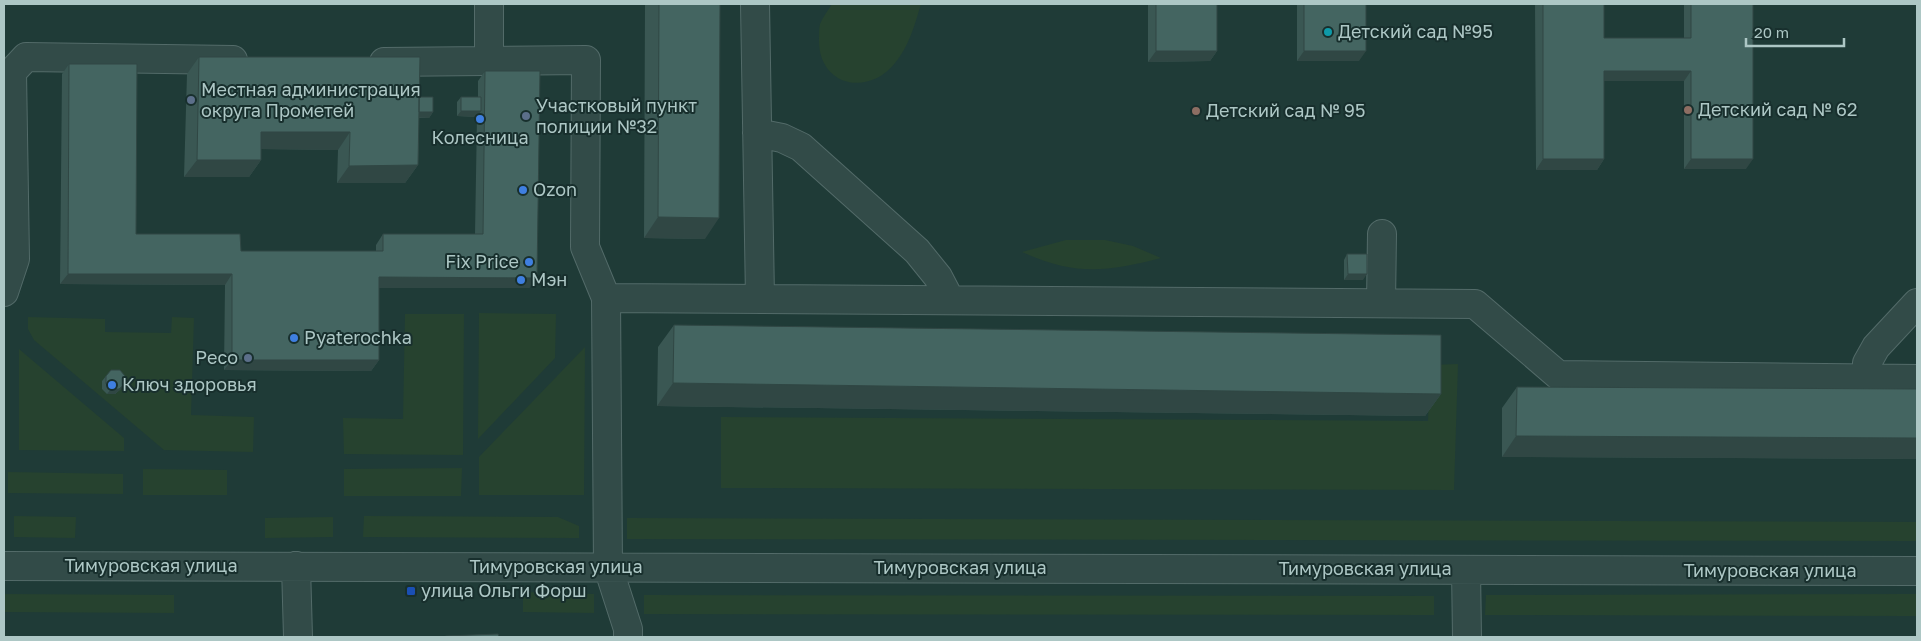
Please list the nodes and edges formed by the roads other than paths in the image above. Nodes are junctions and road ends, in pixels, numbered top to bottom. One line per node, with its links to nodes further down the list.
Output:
1 (489, 4): 4 (street)
2 (755, 4): 6 (street)
3 (256, 61): 8 (street)
4 (489, 61): 5 (street); 9 (street)
5 (362, 62)
6 (757, 133): 10 (street); 11 (street)
7 (1382, 234): 12 (street)
8 (4, 292)
9 (606, 298): 10 (street); 18 (street)
10 (760, 298): 11 (street)
11 (950, 300): 12 (street)
12 (1381, 303): 14 (street)
13 (1917, 303): 14 (street)
14 (1866, 378): 15 (street)
15 (1917, 379)
16 (4, 566): 17 (street, Тимуровская улица)
17 (296, 566): 18 (street, Тимуровская улица); 21 (street)
18 (608, 567): 19 (street, Тимуровская улица); 22 (street)
19 (1466, 570): 20 (street, Тимуровская улица); 23 (street)
20 (1917, 571)
21 (298, 637)
22 (628, 637)
23 (1467, 637)

